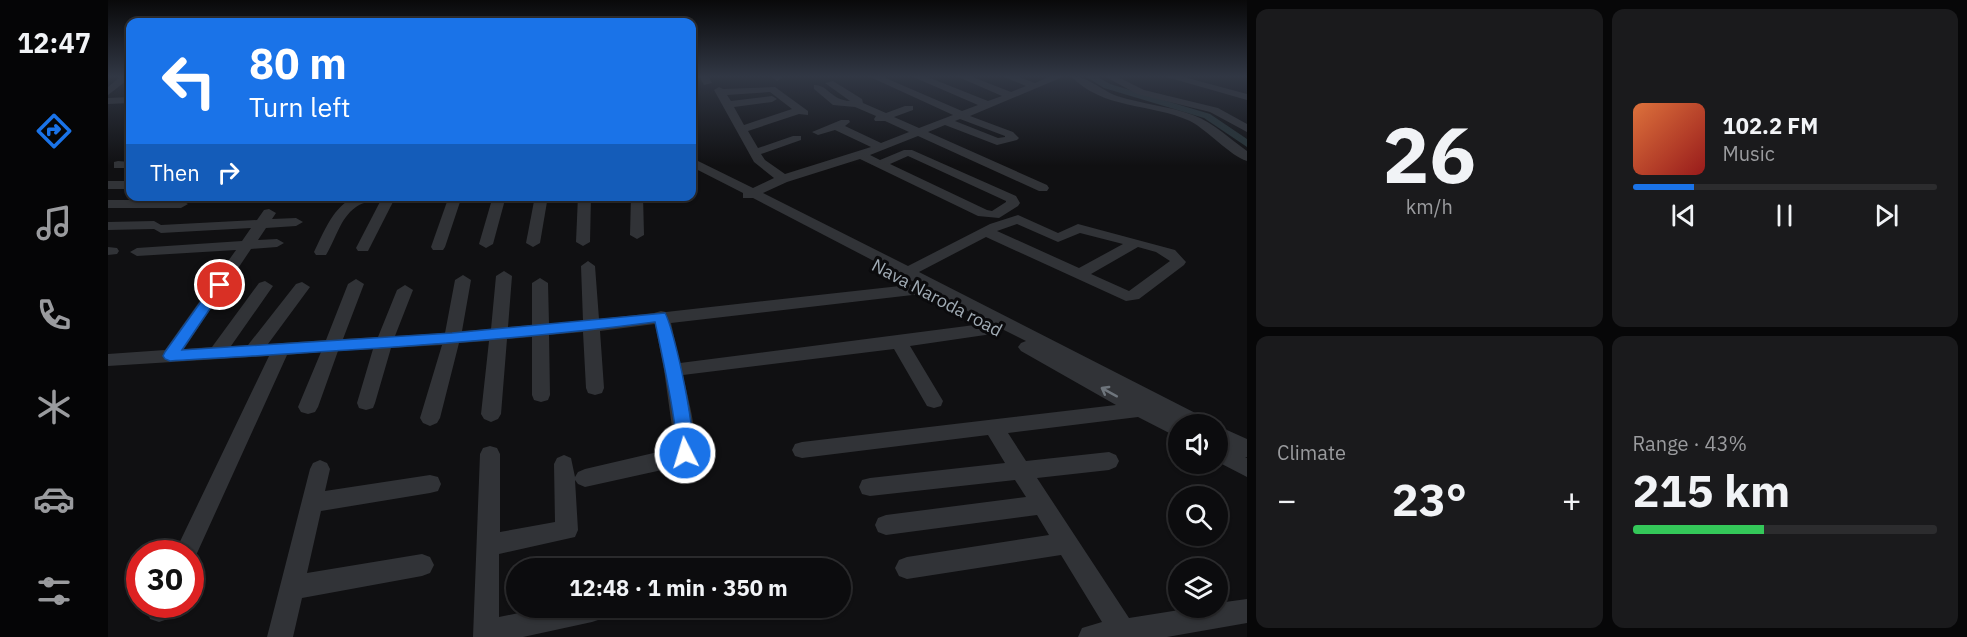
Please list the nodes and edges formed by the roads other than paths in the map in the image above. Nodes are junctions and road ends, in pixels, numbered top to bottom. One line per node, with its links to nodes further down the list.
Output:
1 (726, 105): 16 (street)
2 (795, 106): 16 (street)
3 (860, 106): 10 (street)
4 (938, 106): 9 (street)
5 (986, 106): 9 (street)
6 (1143, 106): 23 (street)
7 (1197, 106): 15 (street)
8 (909, 108): 10 (street)
9 (962, 116): 13 (street); 13 (street)
10 (883, 117): 12 (street); 18 (street)
11 (849, 121): 14 (street)
12 (870, 122)
13 (947, 122): 18 (street)
14 (836, 126): 17 (street); 20 (street)
15 (1247, 129)
16 (740, 130): 21 (street)
17 (818, 132)
18 (918, 132): 20 (street); 30 (street)
19 (797, 138): 21 (street)
20 (881, 147): 22 (street)
21 (754, 153): 27 (street)
22 (861, 155): 24 (street); 27 (street)
23 (1247, 157)
24 (880, 164): 24 (street)
25 (696, 165): 32 (street)
26 (696, 174): 32 (street, Nava Naroda road)
27 (783, 179): 32 (street)
28 (108, 185): 29 (street)
29 (126, 185)
30 (1043, 188)
31 (126, 195): 41 (street)
32 (750, 195): 60 (street, Nava Naroda road); 67 (street, Nava Naroda road)
33 (355, 201): 57 (street)
34 (387, 201): 55 (street)
35 (454, 201): 54 (street)
36 (499, 201): 52 (street)
37 (541, 201): 50 (street)
38 (585, 201): 48 (street)
39 (637, 201): 46 (street)
40 (181, 204): 41 (street)
41 (111, 206)
42 (265, 219): 43 (street); 44 (street); 53 (street)
43 (296, 222)
44 (108, 226)
45 (987, 232): 47 (street); 58 (street); 60 (street)
46 (637, 235)
47 (1058, 238): 51 (street); 58 (street)
48 (583, 242)
49 (277, 243): 53 (street)
50 (533, 243)
51 (1135, 243): 61 (street); 61 (street)
52 (486, 244)
53 (247, 245): 56 (street); 82 (street)
54 (438, 247)
55 (363, 248)
56 (137, 252)
57 (321, 252)
58 (1031, 252): 61 (street)
59 (588, 266): 71 (street)
60 (908, 272): 67 (street, Nava Naroda road)
61 (1080, 274)
62 (504, 276): 74 (street)
63 (463, 280): 75 (street)
64 (540, 283): 73 (street)
65 (356, 284): 78 (street)
66 (265, 286): 81 (street)
67 (926, 286): 70 (street); 72 (street, Nava Naroda road); 92 (street, Nava Naroda road)
68 (302, 287): 80 (street)
69 (405, 290): 76 (street)
70 (661, 316): 71 (street); 84 (street)
71 (591, 326): 73 (street); 85 (street)
72 (992, 327): 77 (street); 90 (street, Nava Naroda road, one-way to 72)
73 (541, 330): 74 (street); 86 (street)
74 (499, 334): 75 (street); 91 (street)
75 (452, 338): 76 (street); 93 (street)
76 (384, 342): 78 (street); 88 (street)
77 (898, 342): 84 (street); 87 (street)
78 (331, 346): 79 (street); 89 (street)
79 (281, 349): 80 (street); 112 (street)
80 (253, 351): 81 (street)
81 (217, 353): 82 (street)
82 (170, 356): 83 (street)
83 (108, 360)
84 (674, 370): 106 (street)
85 (595, 388)
86 (542, 395)
87 (933, 401)
88 (366, 403)
89 (308, 407)
90 (1141, 409): 94 (street, Nava Naroda road); 95 (street)
91 (491, 414)
92 (1180, 414)
93 (430, 418)
94 (1168, 424)
95 (994, 428): 98 (street); 105 (street)
96 (1228, 439): 97 (street)
97 (1247, 449)
98 (802, 450)
99 (490, 453): 114 (street)
100 (1228, 458): 103 (street)
101 (1108, 460): 105 (street)
102 (564, 464): 114 (street)
103 (1247, 468)
104 (320, 470): 109 (street)
105 (1021, 470): 108 (street); 110 (street)
106 (585, 478)
107 (430, 483): 109 (street)
108 (870, 487)
109 (312, 503): 117 (street)
110 (1042, 504): 111 (street); 113 (street)
111 (885, 525)
112 (192, 540)
113 (1067, 543): 116 (street); 120 (street)
114 (488, 545): 121 (street)
115 (422, 565): 117 (street)
116 (907, 568)
117 (292, 588): 122 (street)
118 (1247, 611): 120 (street)
119 (558, 618): 121 (street)
120 (1123, 632): 123 (street)
121 (486, 635)
122 (280, 637)
123 (1091, 637)

